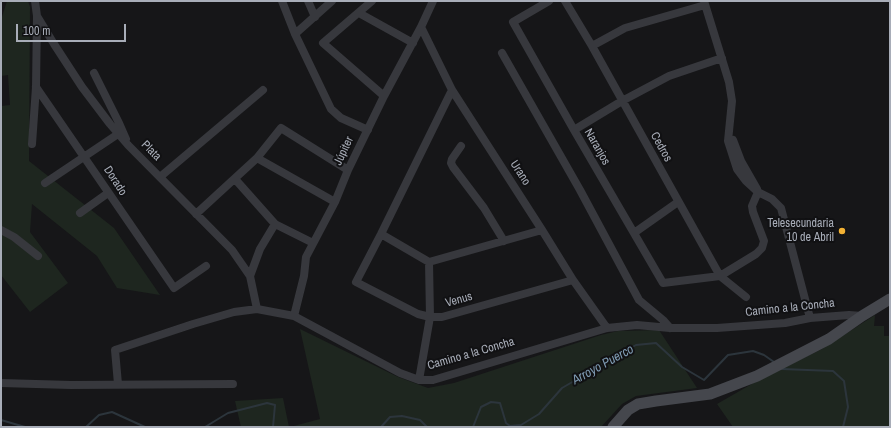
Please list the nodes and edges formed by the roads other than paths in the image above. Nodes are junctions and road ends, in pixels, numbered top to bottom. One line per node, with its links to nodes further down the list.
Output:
1 (35, 1): 11 (street, Plata)
2 (282, 1): 14 (street)
3 (308, 1): 12 (street)
4 (332, 1): 12 (street)
5 (372, 1): 10 (street)
6 (433, 1): 13 (street, Júpiter)
7 (549, 1): 26 (street, Naranjos)
8 (565, 1): 16 (street, Cedros)
9 (705, 3): 16 (street); 18 (street)
10 (358, 13): 15 (street); 23 (street)
11 (37, 16): 20 (street); 27 (street, Plata)
12 (315, 17): 14 (street)
13 (421, 27): 15 (street, Júpiter); 22 (street, Urano)
14 (295, 34): 25 (street)
15 (413, 42): 23 (street, Júpiter)
16 (592, 46): 24 (street, Cedros)
17 (502, 53): 64 (street)
18 (722, 58): 24 (street); 37 (street)
19 (94, 73): 29 (street)
20 (36, 87): 28 (street); 31 (street, Dorado)
21 (263, 90): 34 (street)
22 (452, 90): 45 (street, Urano); 47 (street)
23 (384, 96): 25 (street, Júpiter)
24 (622, 101): 26 (street); 40 (street, Cedros)
25 (368, 130): 33 (street, Júpiter)
26 (574, 130): 46 (street, Naranjos)
27 (118, 134): 29 (street, Plata); 31 (street)
28 (32, 144)
29 (128, 145): 34 (street, Plata)
30 (461, 146): 48 (street)
31 (85, 156): 36 (street); 38 (street, Dorado)
32 (257, 158): 33 (street); 35 (street); 39 (street)
33 (348, 170): 39 (street, Júpiter)
34 (160, 177): 42 (street, Plata)
35 (235, 178): 42 (street); 43 (street)
36 (45, 183)
37 (758, 192): 54 (street); 62 (street)
38 (108, 193): 41 (street); 52 (street, Dorado)
39 (335, 202): 49 (street, Júpiter)
40 (678, 202): 46 (street); 54 (street, Cedros)
41 (80, 212)
42 (196, 214): 53 (street, Plata)
43 (275, 224): 49 (street); 53 (street)
44 (1, 230): 50 (street)
45 (542, 230): 48 (street); 55 (street, Urano)
46 (634, 233): 54 (street, Naranjos)
47 (381, 234): 51 (street); 61 (street, Venus)
48 (504, 241): 51 (street)
49 (313, 243): 59 (street, Júpiter)
50 (38, 256)
51 (429, 262): 61 (street)
52 (206, 266)
53 (250, 276): 58 (street, Plata)
54 (720, 276): 56 (street, Cedros)
55 (573, 280): 61 (street, Venus); 63 (street, Urano)
56 (746, 297)
57 (890, 299): 60 (street)
58 (258, 309): 59 (street, Camino a la Concha); 67 (street, Camino a la Concha)
59 (294, 316): 65 (street, Camino a la Concha)
60 (862, 316): 62 (street, Camino a la Concha); 69 (street)
61 (430, 317): 65 (street)
62 (810, 318): 64 (street, Camino a la Concha)
63 (607, 328): 64 (street, Camino a la Concha); 65 (street, Camino a la Concha)
64 (670, 328)
65 (419, 380)
66 (1, 383): 67 (street)
67 (118, 384): 68 (street)
68 (233, 384)
69 (613, 427)

